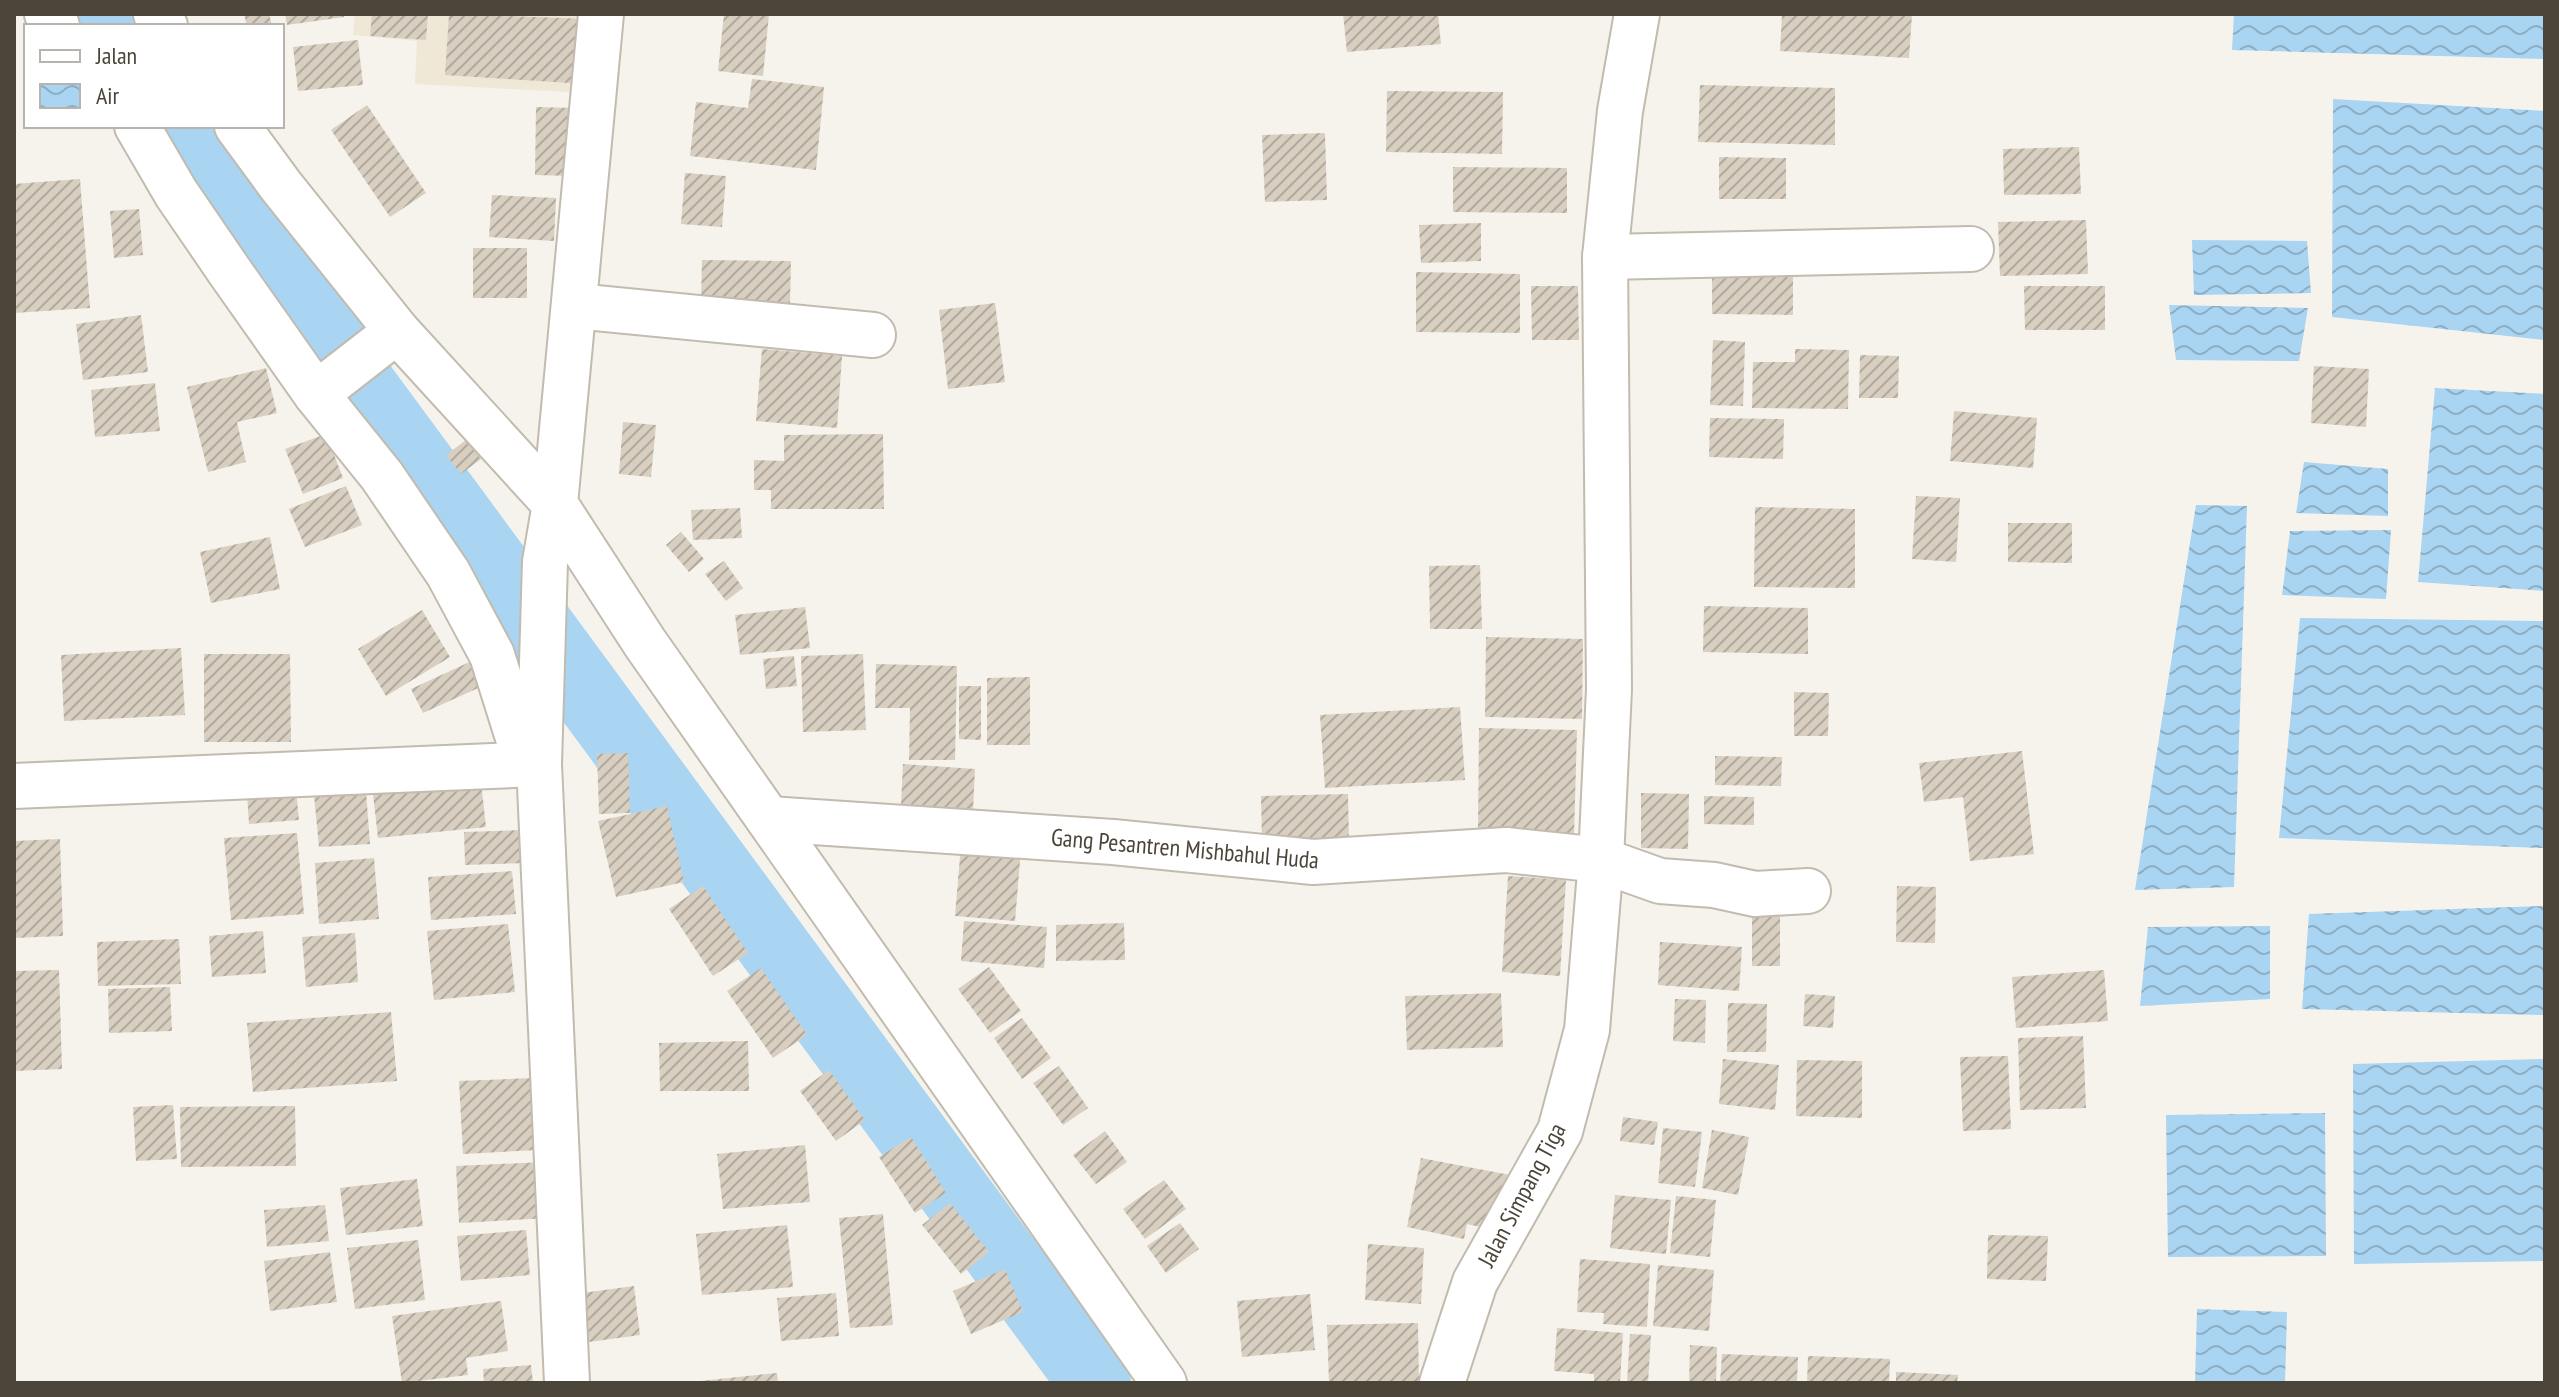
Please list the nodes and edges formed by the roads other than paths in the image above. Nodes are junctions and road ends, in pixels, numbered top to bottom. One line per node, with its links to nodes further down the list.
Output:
1 (601, 14): 7 (street)
2 (1637, 14): 6 (street, Jalan Simpang Tiga)
3 (138, 128): 10 (street)
4 (238, 128): 9 (street)
5 (1971, 249): 6 (street)
6 (1605, 257): 15 (street, Jalan Simpang Tiga)
7 (575, 306): 8 (street); 11 (street)
8 (873, 335)
9 (382, 342): 10 (street); 11 (street)
10 (322, 389): 12 (street)
11 (555, 504): 12 (street); 14 (street)
12 (533, 764): 13 (street); 17 (street)
13 (14, 786)
14 (769, 819): 15 (street, Gang Pesantren Mishbahul Huda); 18 (street)
15 (1601, 860): 16 (street, Gang Pesantren Mishbahul Huda); 19 (street, Jalan Simpang Tiga)
16 (1808, 891)
17 (567, 1383)
18 (1164, 1383)
19 (1442, 1383)

